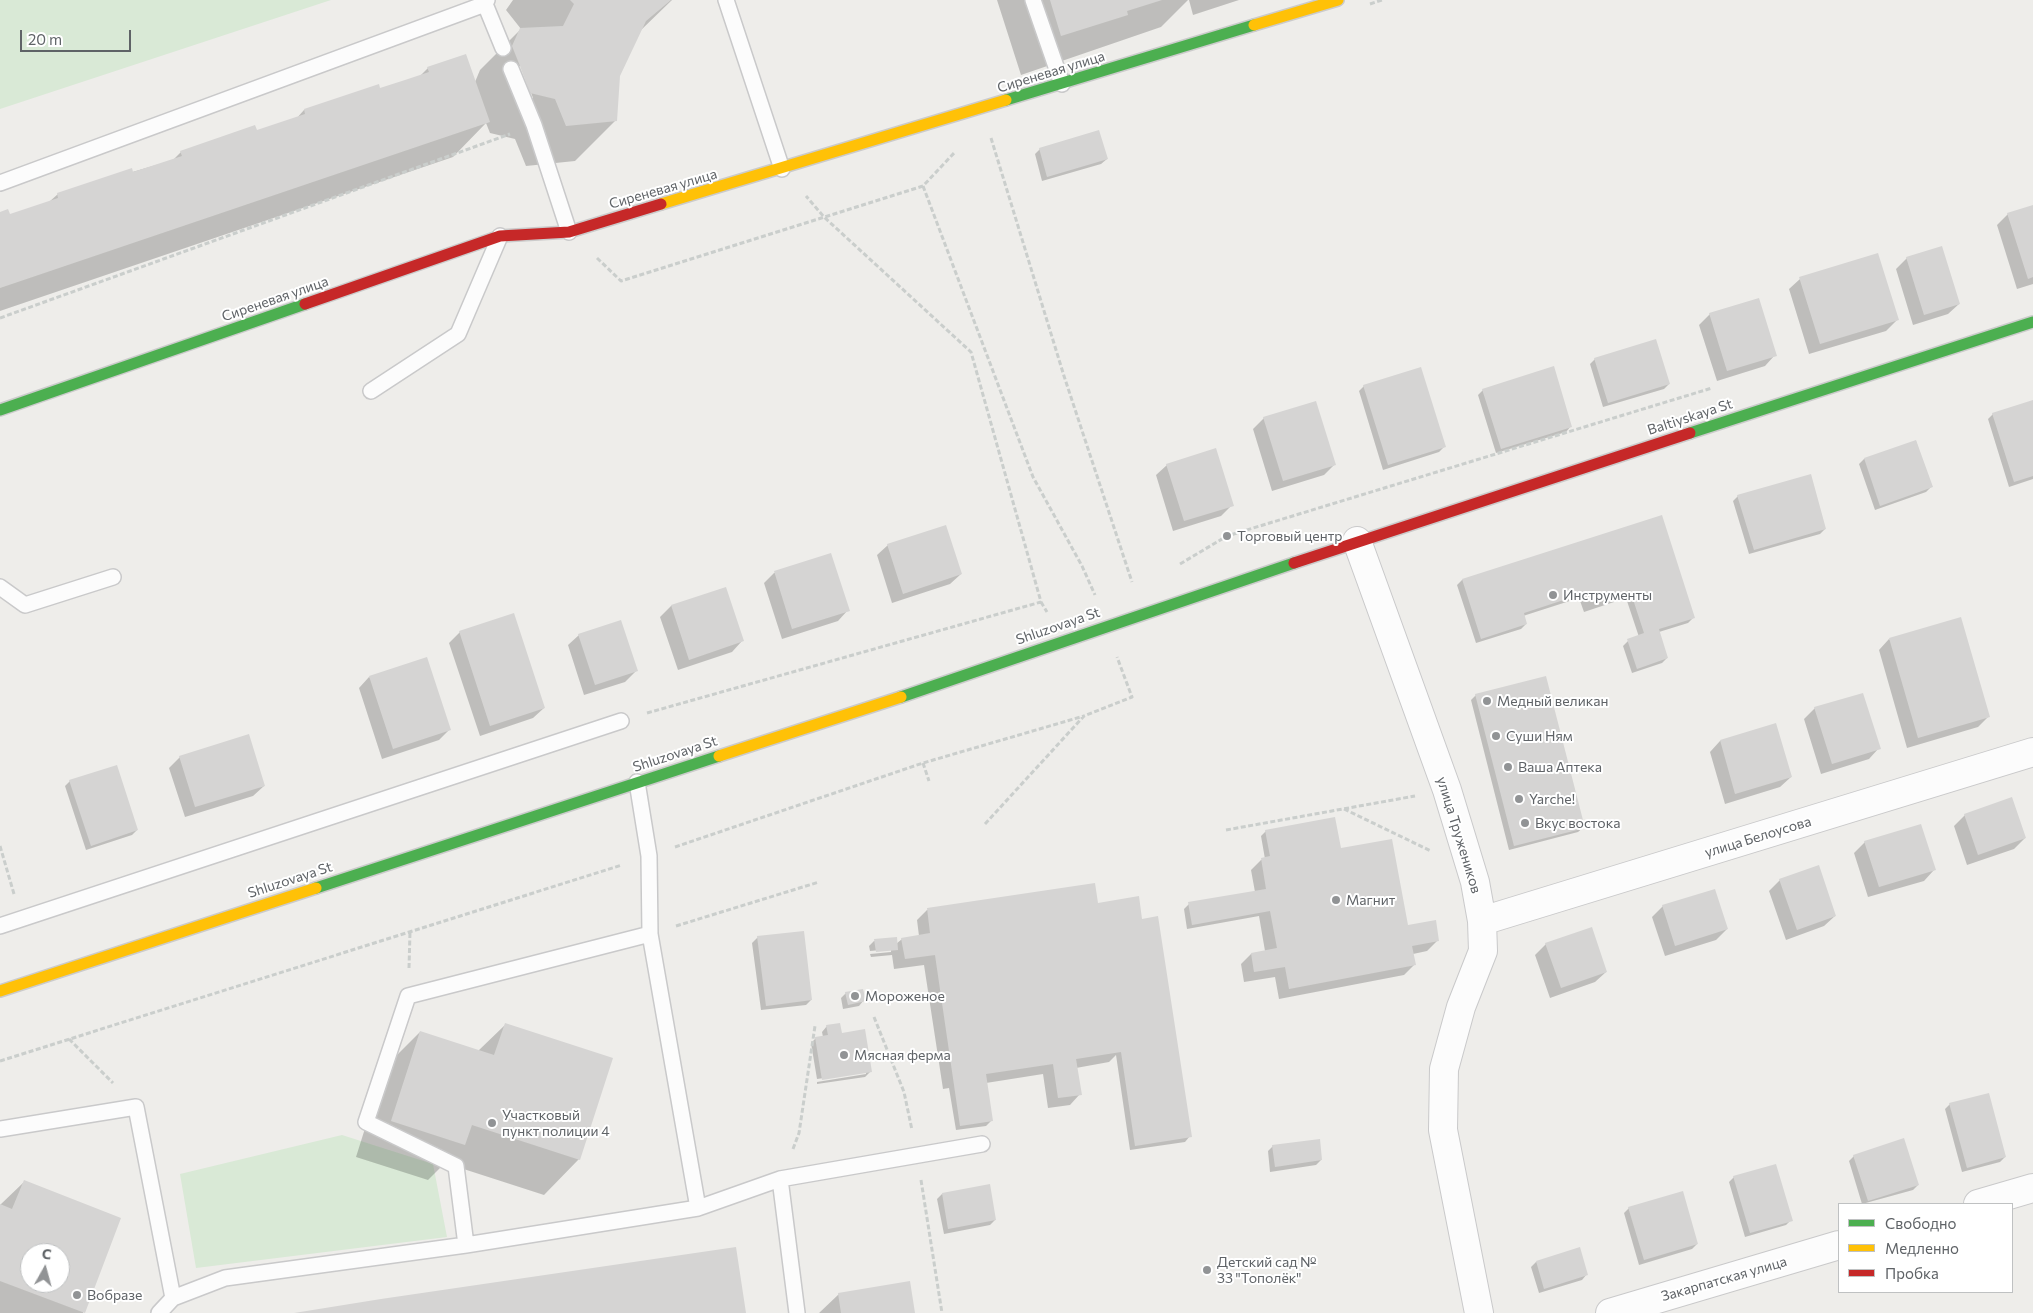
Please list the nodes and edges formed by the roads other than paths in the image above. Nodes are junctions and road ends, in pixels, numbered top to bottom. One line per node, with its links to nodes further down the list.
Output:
1 (726, 0): 8 (lane)
2 (1033, 0): 7 (lane)
3 (1338, 0): 7 (main road, Сиреневая улица)
4 (486, 2): 5 (lane); 9 (lane)
5 (503, 48)
6 (511, 69): 10 (lane)
7 (1062, 84): 8 (main road, Сиреневая улица)
8 (782, 169): 10 (main road, Сиреневая улица)
9 (0, 183)
10 (569, 232): 11 (main road, Сиреневая улица)
11 (500, 236): 13 (lane); 14 (main road, Сиреневая улица)
12 (2033, 322): 15 (main road, Baltiyskaya St)
13 (371, 391)
14 (1, 408)
15 (1357, 541): 20 (main road, Shluzovaya St); 21 (street, улица Тружеников)
16 (113, 577): 17 (lane)
17 (0, 588)
18 (621, 721): 22 (lane)
19 (2033, 752): 21 (street, улица Белоусова)
20 (637, 782): 23 (lane); 24 (main road, Shluzovaya St)
21 (1482, 921): 36 (street, улица Тружеников)
22 (0, 926)
23 (650, 934): 30 (lane); 31 (lane)
24 (0, 991)
25 (0, 1129): 33 (lane)
26 (982, 1144): 27 (lane)
27 (780, 1179): 30 (lane); 35 (lane)
28 (2033, 1188): 29 (street)
29 (1981, 1203)
30 (698, 1208): 31 (lane)
31 (466, 1245): 33 (lane)
32 (1838, 1245): 37 (street, Закарпатская улица)
33 (172, 1298): 34 (lane)
34 (160, 1313)
35 (797, 1313)
36 (1479, 1313)
37 (1610, 1313)

